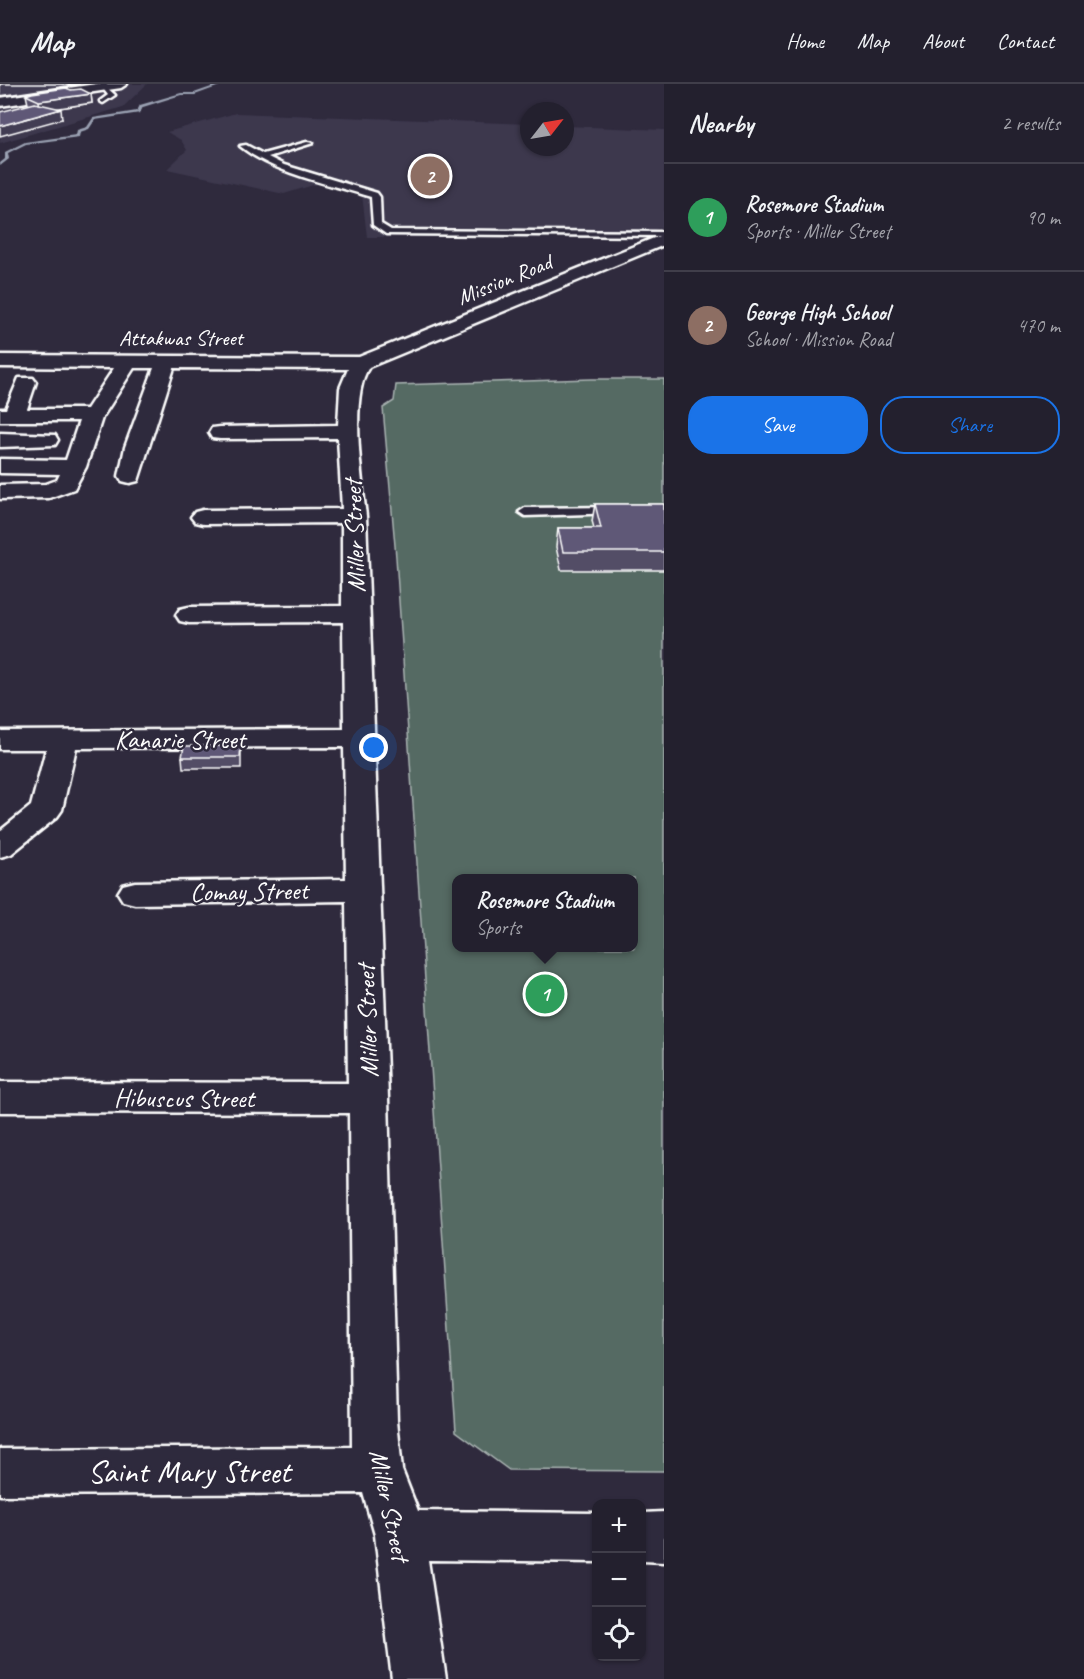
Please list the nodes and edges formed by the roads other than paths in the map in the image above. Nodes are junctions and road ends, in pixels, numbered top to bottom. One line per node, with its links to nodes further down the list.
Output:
1 (121, 84): 2 (street)
2 (103, 87): 3 (lane); 4 (street)
3 (103, 101)
4 (0, 102)
5 (309, 143): 7 (lane)
6 (244, 146): 7 (lane)
7 (260, 157): 8 (lane)
8 (664, 236): 12 (street, Mission Road)
9 (0, 361): 10 (street, Attakwas Street)
10 (128, 361): 11 (street, Attakwas Street); 15 (street)
11 (166, 361): 12 (street, Attakwas Street); 20 (street)
12 (362, 363): 16 (street, Miller Street)
13 (0, 396): 14 (street)
14 (15, 402): 15 (street)
15 (93, 416): 21 (street)
16 (349, 431): 17 (street); 24 (street, Miller Street)
17 (220, 433)
18 (0, 440): 19 (street)
19 (0, 451)
20 (130, 476)
21 (3, 480)
22 (629, 511): 23 (lane)
23 (525, 512)
24 (354, 516): 25 (street); 26 (street, Miller Street)
25 (203, 517)
26 (356, 614): 27 (street); 28 (street, Miller Street)
27 (189, 615)
28 (360, 738): 29 (street, Kanarie Street); 32 (street, Miller Street)
29 (63, 739): 30 (street, Kanarie Street); 31 (street)
30 (0, 740)
31 (0, 847)
32 (363, 890): 33 (street, Comay Street); 35 (street, Miller Street)
33 (135, 893)
34 (0, 1097): 35 (street, Hibuscus Street)
35 (369, 1098): 36 (street, Miller Street)
36 (378, 1470): 37 (street, Saint Mary Street); 38 (street, Miller Street)
37 (0, 1472)
38 (400, 1536): 39 (street); 42 (street, Miller Street)
39 (592, 1537)
40 (646, 1537): 41 (street)
41 (664, 1537)
42 (418, 1679)

